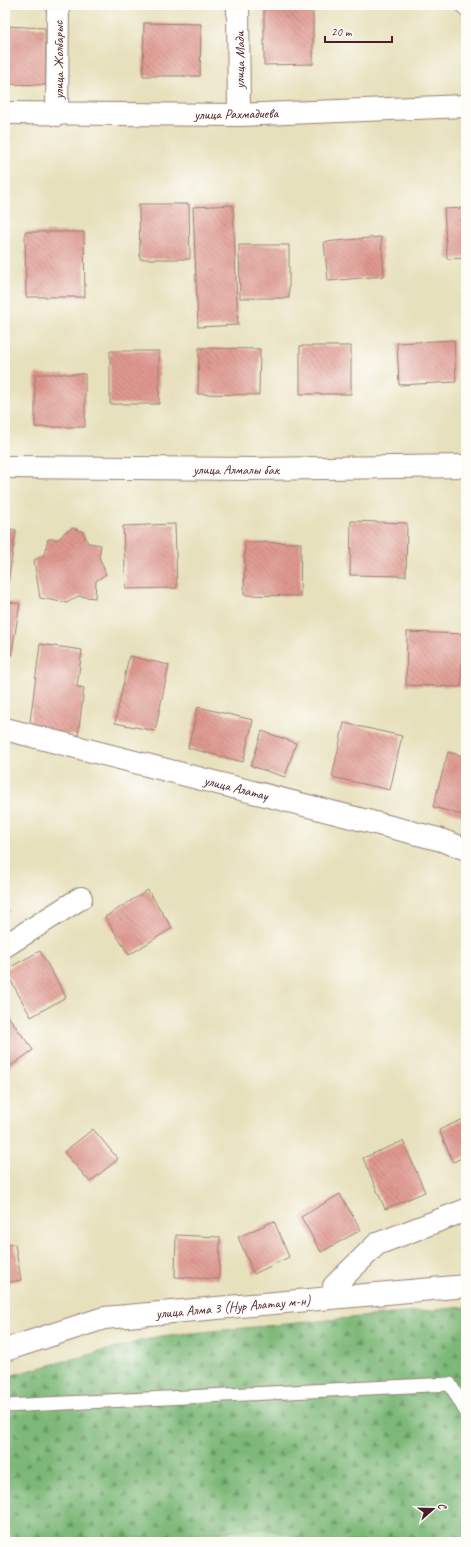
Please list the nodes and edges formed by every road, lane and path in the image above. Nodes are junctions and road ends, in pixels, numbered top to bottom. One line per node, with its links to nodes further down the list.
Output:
1 (58, 5): 7 (street, улица Жолбарыс)
2 (238, 5): 8 (street, улица Мади)
3 (461, 5): 4 (lane)
4 (466, 10)
5 (466, 106): 8 (street, улица Рахмадиева)
6 (5, 113): 7 (street, улица Рахмадиева)
7 (57, 115): 8 (street, улица Рахмадиева)
8 (239, 115)
9 (466, 466): 10 (street, улица Алмалы бак)
10 (5, 467)
11 (5, 729): 12 (street, улица Алатау)
12 (466, 849)
13 (80, 898): 14 (street)
14 (5, 946)
15 (466, 1210): 17 (street)
16 (466, 1286): 17 (street, улица Алма 3 (Нур Алатау м-н))
17 (332, 1298): 18 (street, улица Алма 3 (Нур Алатау м-н))
18 (5, 1350)
19 (5, 1406): 20 (lane)
20 (466, 1412)

